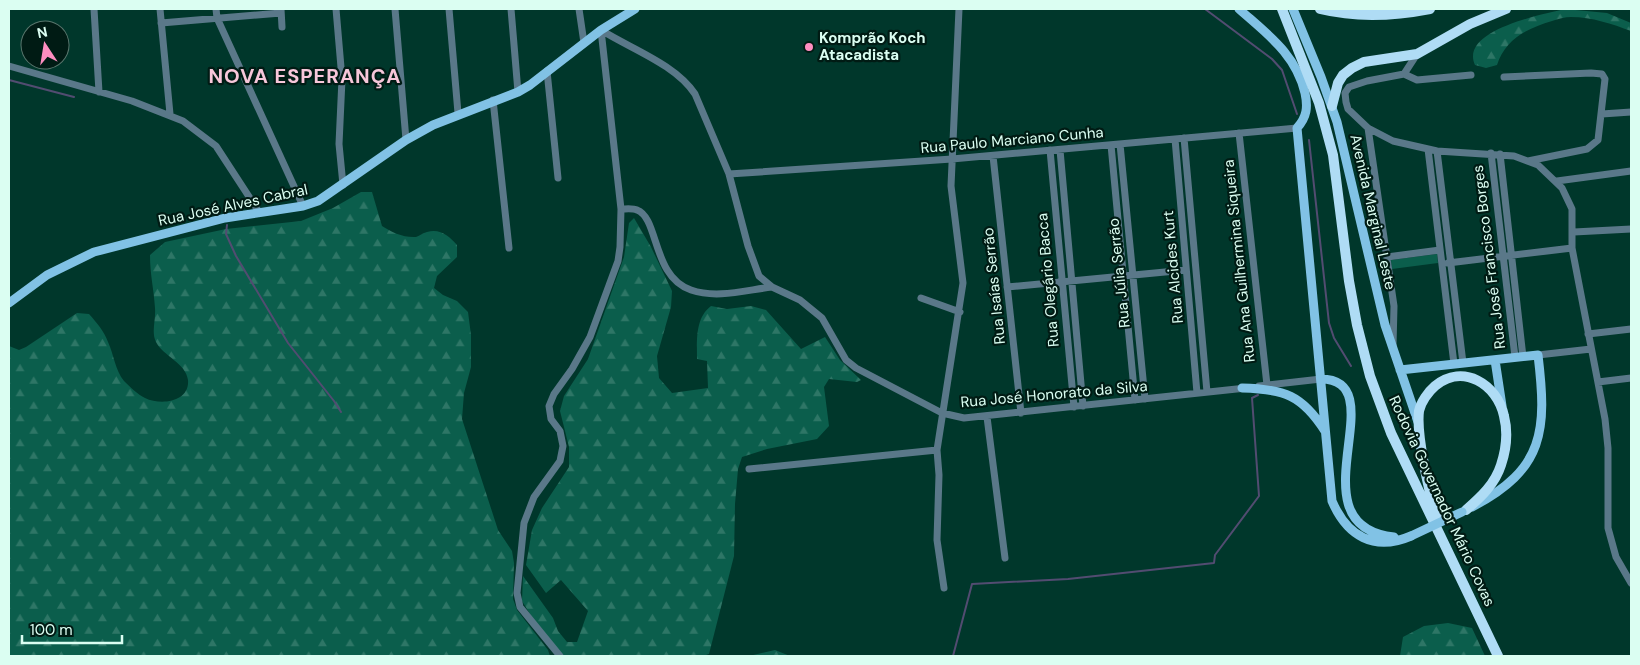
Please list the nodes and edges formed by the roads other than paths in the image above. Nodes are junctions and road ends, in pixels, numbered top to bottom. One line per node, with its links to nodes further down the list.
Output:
1 (94, 9): 29 (street)
2 (160, 9): 19 (street)
3 (216, 9): 18 (street)
4 (336, 9): 58 (street)
5 (395, 9): 42 (street)
6 (449, 9): 35 (street)
7 (511, 9): 30 (street)
8 (579, 9): 22 (street)
9 (635, 9): 21 (main road, Rua José Alves Cabral)
10 (959, 9): 52 (street)
11 (1239, 9): 37 (main road)
12 (1282, 9): 118 (highway, Rodovia Governador Mário Covas)
13 (1293, 9): 32 (main road, Avenida Marginal Leste)
14 (1320, 9): 15 (highway)
15 (1430, 9)
16 (1506, 9): 23 (highway)
17 (281, 11): 18 (street); 20 (street)
18 (217, 18): 19 (street); 59 (street)
19 (161, 22): 34 (street)
20 (282, 26)
21 (600, 30): 22 (main road, Rua José Alves Cabral); 55 (street, Rua José Honorato da Silva); 60 (street)
22 (584, 43): 25 (main road, Rua José Alves Cabral)
23 (1417, 54): 26 (street); 32 (highway)
24 (9, 66): 29 (street)
25 (547, 71): 30 (main road, Rua José Alves Cabral); 56 (street)
26 (1404, 74): 27 (street); 38 (street)
27 (1471, 75)
28 (1504, 77): 36 (street)
29 (99, 92): 34 (street)
30 (518, 92): 31 (main road, Rua José Alves Cabral)
31 (493, 100): 35 (main road, Rua José Alves Cabral); 64 (street)
32 (1332, 106): 88 (main road, Avenida Marginal Leste)
33 (1631, 112): 36 (street)
34 (170, 114): 61 (street)
35 (458, 114): 42 (main road, Rua José Alves Cabral)
36 (1602, 114): 53 (street)
37 (1297, 128): 39 (street, Rua Paulo Marciano Cunha); 96 (main road)
38 (1368, 128): 45 (street); 69 (street)
39 (1239, 134): 40 (street, Rua Paulo Marciano Cunha); 100 (street, Rua Ana Guilhermina Siqueira)
40 (1184, 138): 41 (street, Rua Paulo Marciano Cunha); 70 (street, Rua Alcides Kurt)
41 (1175, 139): 43 (street, Rua Paulo Marciano Cunha); 73 (street, Rua Alcides Kurt)
42 (406, 140): 58 (main road, Rua José Alves Cabral)
43 (1120, 144): 44 (street, Rua Paulo Marciano Cunha); 74 (street, Rua Júlia Serrão)
44 (1111, 145): 47 (street, Rua Paulo Marciano Cunha); 75 (street, Rua Júlia Serrão)
45 (1428, 149): 48 (street); 66 (street)
46 (1050, 150): 47 (street, Rua Paulo Marciano Cunha); 51 (street, Rua Paulo Marciano Cunha); 77 (street, Rua Olegário Bacca)
47 (1060, 150): 76 (street, Rua Olegário Bacca)
48 (1437, 150): 49 (street); 71 (street)
49 (1491, 153): 50 (street); 68 (street, Rua José Francisco Borges)
50 (1500, 154): 53 (street); 67 (street, Rua José Francisco Borges)
51 (993, 156): 52 (street, Rua Paulo Marciano Cunha); 79 (street, Rua Isaías Serrão)
52 (952, 159): 55 (street, Rua Paulo Marciano Cunha); 82 (street)
53 (1528, 161): 57 (street)
54 (1631, 171): 57 (street)
55 (729, 174): 78 (street, Rua José Honorato da Silva)
56 (558, 178)
57 (1557, 181): 63 (street)
58 (343, 185): 59 (main road, Rua José Alves Cabral)
59 (303, 206): 61 (main road, Rua José Alves Cabral)
60 (622, 209): 78 (street); 121 (street)
61 (259, 212): 81 (main road, Rua José Alves Cabral)
62 (1631, 229): 63 (street)
63 (1574, 232): 65 (street)
64 (509, 248)
65 (1572, 248): 67 (street); 86 (street)
66 (1440, 250): 69 (street); 72 (street)
67 (1512, 255): 68 (street); 90 (street, Rua José Francisco Borges)
68 (1503, 256): 71 (street); 90 (street, Rua José Francisco Borges)
69 (1387, 257): 88 (street)
70 (1195, 263): 73 (street); 101 (street, Rua Alcides Kurt)
71 (1451, 263): 72 (street); 93 (street)
72 (1442, 264): 93 (street)
73 (1186, 267): 74 (street); 102 (street, Rua Alcides Kurt)
74 (1133, 275): 75 (street); 84 (street, Rua Júlia Serrão)
75 (1123, 276): 76 (street); 85 (street, Rua Júlia Serrão)
76 (1072, 281): 77 (street); 105 (street, Rua Olegário Bacca)
77 (1062, 282): 79 (street); 106 (street, Rua Olegário Bacca)
78 (772, 286): 107 (street, Rua José Honorato da Silva)
79 (1008, 287): 108 (street, Rua Isaías Serrão)
80 (921, 298): 82 (street)
81 (9, 303)
82 (960, 312): 107 (street)
83 (1631, 329): 86 (street)
84 (1138, 332): 85 (street); 103 (street, Rua Júlia Serrão)
85 (1129, 333): 104 (street, Rua Júlia Serrão)
86 (1588, 334): 87 (street)
87 (1591, 349): 89 (street); 98 (street)
88 (1392, 350): 94 (main road, Avenida Marginal Leste)
89 (1538, 355): 90 (main road); 115 (main road)
90 (1519, 357): 91 (main road)
91 (1495, 360): 92 (main road); 109 (main road)
92 (1479, 361): 93 (main road); 97 (main road)
93 (1458, 364): 94 (main road)
94 (1400, 370): 111 (main road, Avenida Marginal Leste)
95 (1631, 378): 98 (street)
96 (1321, 379): 100 (street); 112 (main road); 116 (main road)
97 (1443, 380): 109 (highway); 111 (highway)
98 (1598, 382): 119 (street)
99 (1242, 388): 100 (main road); 101 (street, Rua José Honorato da Silva)
100 (1268, 388): 112 (main road)
101 (1207, 392): 102 (street, Rua José Honorato da Silva)
102 (1197, 393): 103 (street, Rua José Honorato da Silva)
103 (1145, 399): 104 (street, Rua José Honorato da Silva)
104 (1135, 400): 105 (street, Rua José Honorato da Silva)
105 (1083, 406): 106 (street, Rua José Honorato da Silva)
106 (1074, 407): 108 (street, Rua José Honorato da Silva)
107 (942, 413): 110 (street, Rua José Honorato da Silva); 113 (street)
108 (1021, 413): 110 (street, Rua José Honorato da Silva)
109 (1504, 415): 115 (highway)
110 (987, 417): 117 (street)
111 (1418, 425): 118 (highway)
112 (1326, 433): 116 (main road)
113 (937, 450): 114 (street); 120 (street)
114 (749, 469)
115 (1464, 511): 116 (main road, bridge)
116 (1409, 537)
117 (1005, 558)
118 (1451, 558): 122 (highway, Rodovia Governador Mário Covas)
119 (1631, 583)
120 (944, 588)
121 (560, 656)
122 (1498, 656)

